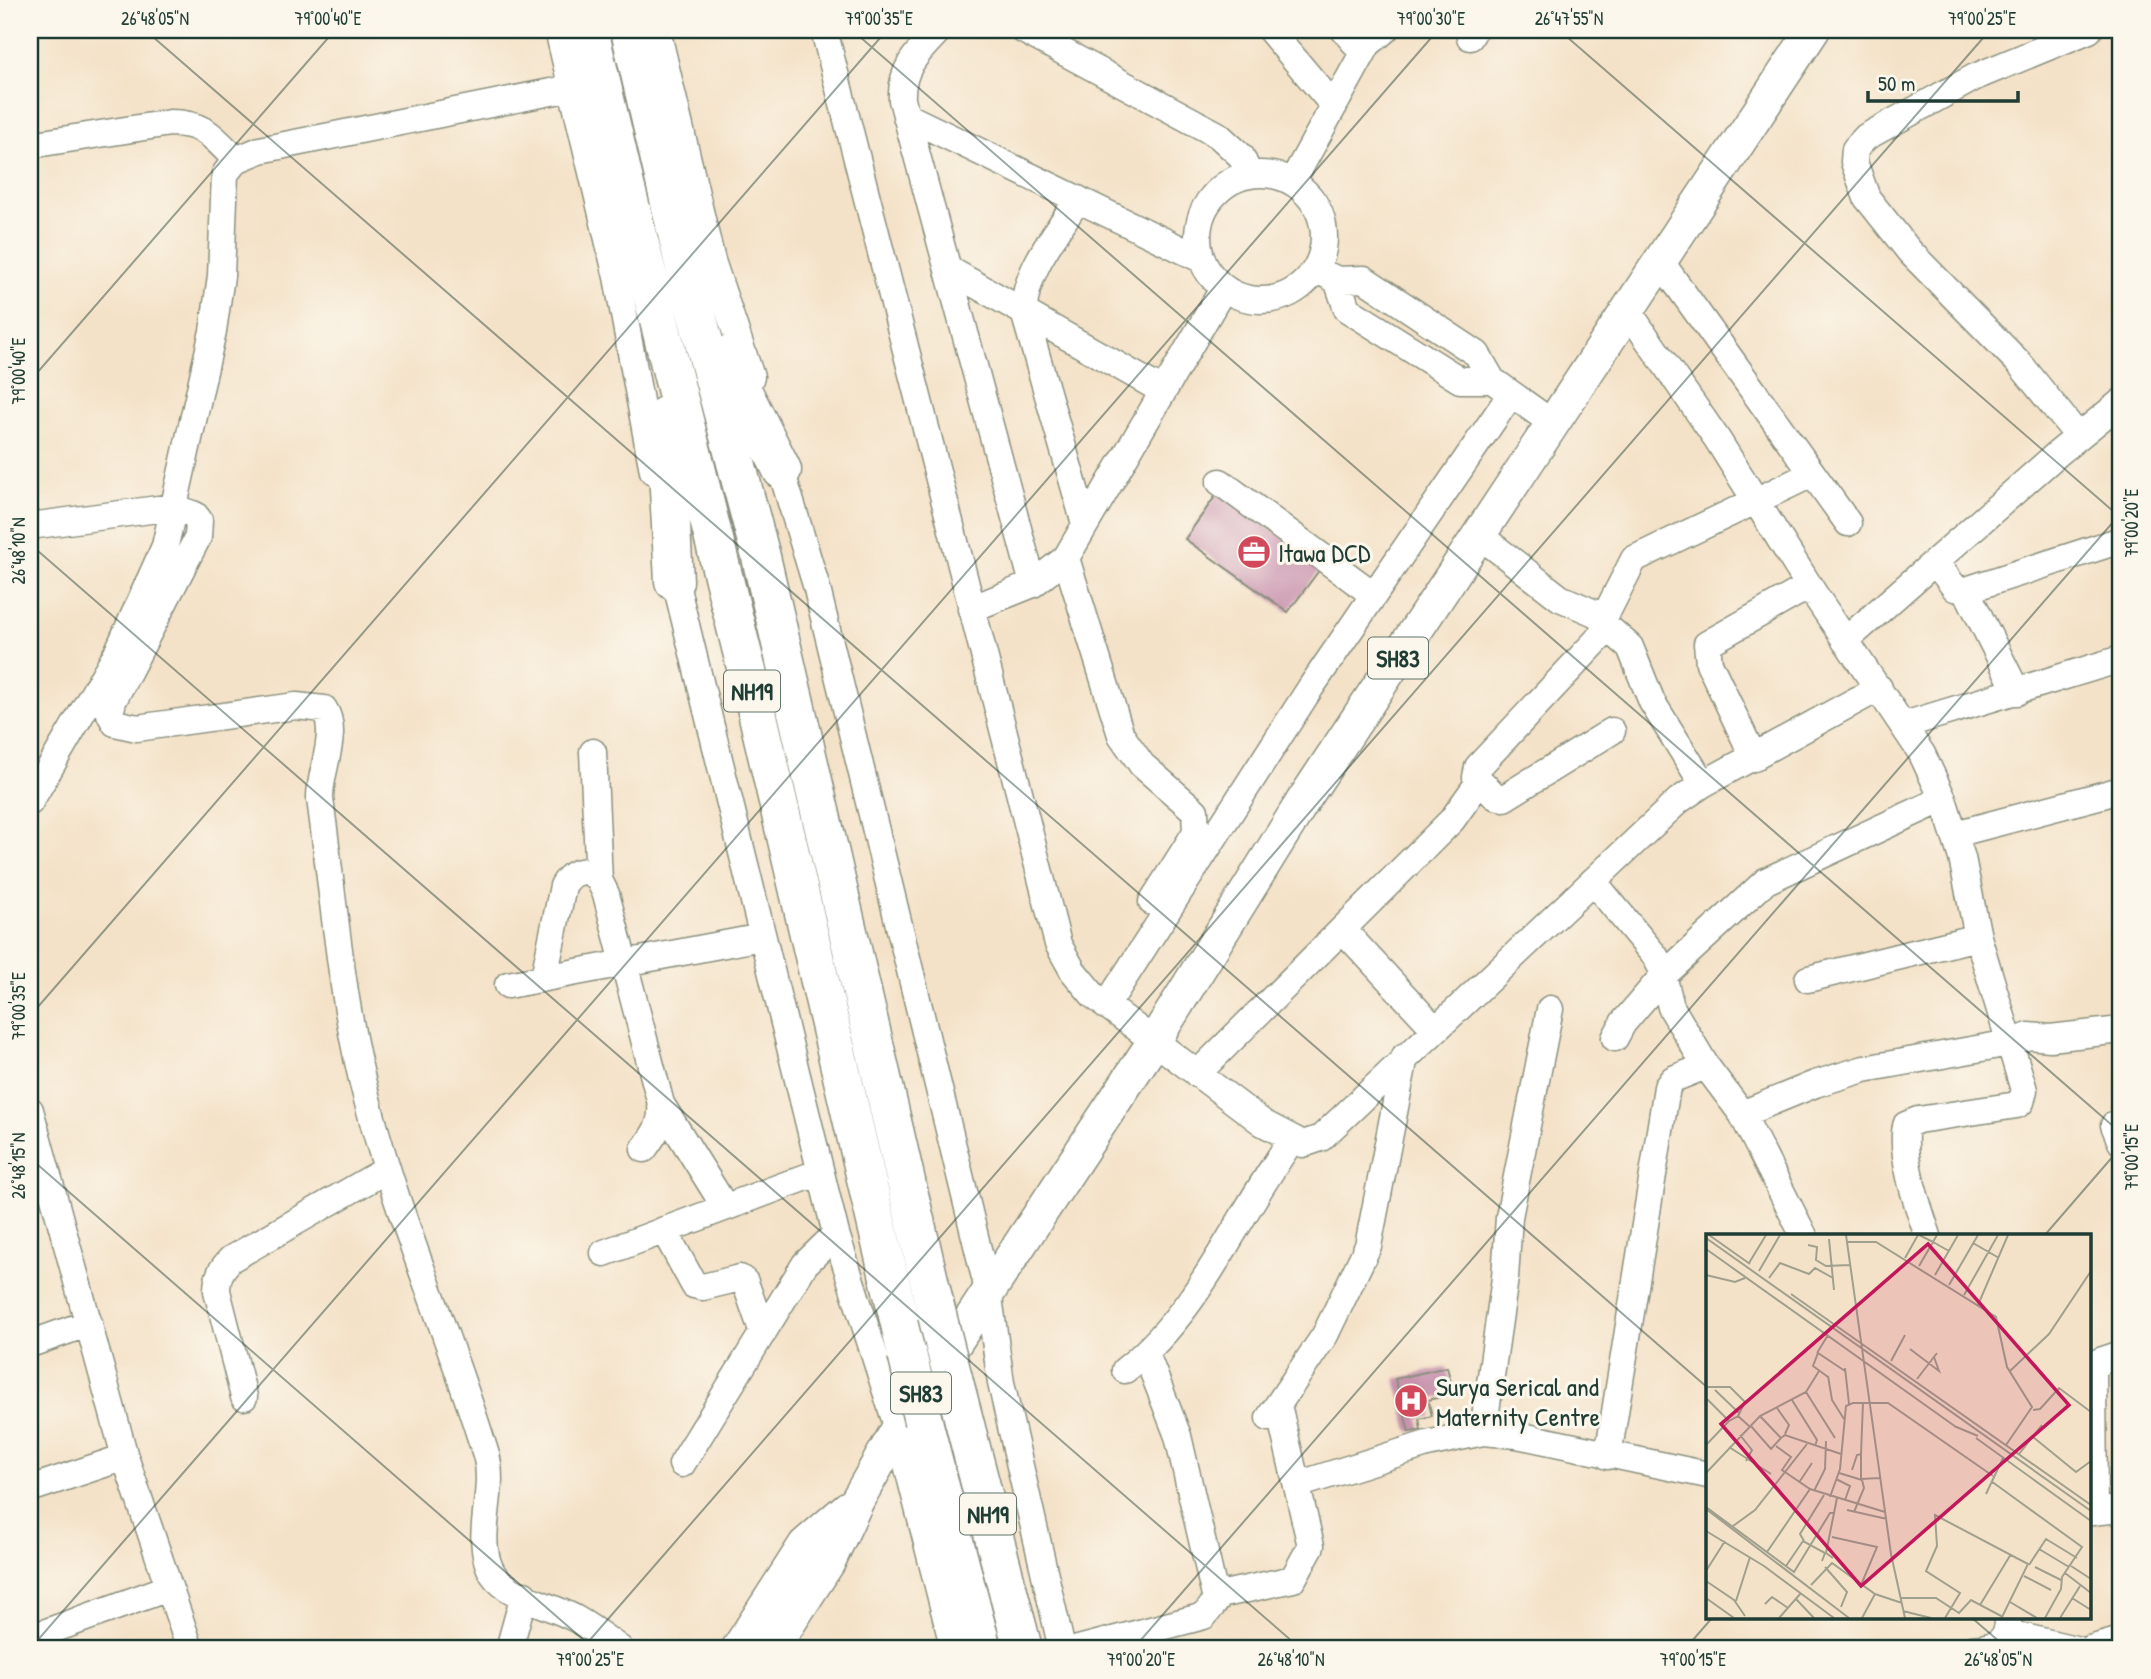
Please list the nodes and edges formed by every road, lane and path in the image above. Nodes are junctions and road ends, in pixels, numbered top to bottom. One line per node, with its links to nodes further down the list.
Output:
1 (558, 30): 13 (street)
2 (589, 30): 29 (highway, NH19)
3 (630, 30): 25 (highway, NH19)
4 (657, 30): 35 (street)
5 (824, 30): 52 (street)
6 (939, 30): 15 (street)
7 (1023, 30): 18 (street)
8 (1270, 30): 14 (street)
9 (1344, 30): 12 (street)
10 (1813, 30): 22 (main road, SH83)
11 (2089, 30): 34 (street)
12 (1377, 37): 14 (street)
13 (571, 88): 17 (street); 47 (street)
14 (1334, 106): 19 (street)
15 (906, 116): 20 (street); 23 (street)
16 (30, 145): 17 (street)
17 (236, 160): 39 (street)
18 (1249, 174): 19 (street); 21 (street)
19 (1302, 180): 24 (street)
20 (1078, 199): 21 (street); 28 (street)
21 (1200, 259): 26 (street)
22 (1661, 262): 27 (main road, SH83); 36 (street)
23 (948, 269): 28 (street); 48 (street)
24 (1327, 275): 26 (street); 30 (street)
25 (689, 285): 35 (highway); 134 (highway, NH19, bridge)
26 (1223, 289): 31 (street)
27 (1628, 311): 33 (main road, SH83); 38 (street)
28 (1024, 312): 31 (street); 41 (street)
29 (661, 329): 47 (highway); 110 (highway, NH19, bridge)
30 (1501, 387): 33 (street); 51 (street)
31 (1163, 391): 41 (street)
32 (2121, 402): 34 (street)
33 (1552, 423): 43 (main road, SH83)
34 (2078, 436): 46 (street)
35 (782, 470): 102 (street)
36 (1812, 474): 38 (street); 40 (street)
37 (1220, 482): 51 (street)
38 (1755, 500): 50 (street); 53 (street)
39 (183, 510): 42 (street); 66 (street); 93 (street)
40 (1848, 523)
41 (1085, 524): 45 (street)
42 (30, 526)
43 (1479, 535): 53 (street); 83 (main road, SH83)
44 (2121, 540): 49 (street)
45 (1066, 558): 48 (street); 78 (street)
46 (1935, 562): 49 (street); 54 (street)
47 (674, 582): 71 (street)
48 (1033, 584): 52 (street)
49 (1966, 590): 57 (street)
50 (1813, 592): 54 (street); 61 (street)
51 (1374, 595): 78 (street)
52 (971, 609): 78 (street)
53 (1604, 622): 62 (street); 63 (street)
54 (1845, 641): 56 (street)
55 (2121, 659): 57 (street)
56 (1879, 688): 58 (street); 61 (street)
57 (2017, 692): 58 (street)
58 (1904, 726): 65 (street)
59 (1612, 731): 62 (street)
60 (593, 752): 68 (street)
61 (1754, 758): 63 (street)
62 (1479, 782): 70 (street)
63 (1703, 784): 69 (street)
64 (2121, 790): 67 (street)
65 (1943, 799): 67 (street); 74 (street)
66 (30, 802)
67 (1955, 835): 72 (street)
68 (599, 880): 73 (street); 75 (street)
69 (1593, 881): 74 (street); 80 (street)
70 (1344, 930): 80 (street); 87 (street)
71 (762, 937): 73 (street); 94 (street)
72 (1978, 937): 76 (street); 84 (street)
73 (625, 961): 75 (street); 88 (street)
74 (1663, 976): 82 (street); 86 (street)
75 (544, 977): 77 (street)
76 (1808, 979)
77 (508, 985)
78 (1100, 1001): 83 (street)
79 (1550, 1009): 111 (street)
80 (1434, 1028): 85 (street)
81 (2121, 1030): 84 (street)
82 (1615, 1038)
83 (1153, 1043): 87 (street); 102 (main road, SH83)
84 (2010, 1043): 90 (street); 100 (street)
85 (1405, 1056): 91 (street); 116 (street)
86 (1706, 1066): 90 (street); 112 (street)
87 (1197, 1074): 91 (street)
88 (661, 1104): 92 (street); 96 (street)
89 (30, 1110): 95 (street)
90 (1742, 1114): 99 (street)
91 (1292, 1140): 106 (street)
92 (644, 1149)
93 (386, 1170): 109 (street); 122 (street)
94 (820, 1172): 96 (street); 98 (street)
95 (40, 1195): 103 (street)
96 (725, 1207): 97 (street)
97 (664, 1230): 101 (street); 104 (street)
98 (836, 1234): 104 (street); 110 (street)
99 (1803, 1234)
100 (1927, 1234)
101 (604, 1253)
102 (988, 1290): 110 (main road, SH83); 135 (street)
103 (89, 1323): 105 (street); 113 (street)
104 (763, 1333): 114 (street)
105 (30, 1344)
106 (1146, 1354): 108 (street); 123 (street)
107 (2121, 1354): 120 (street)
108 (1125, 1370)
109 (244, 1396)
110 (911, 1425): 118 (main road, SH83); 132 (street); 133 (highway, NH19)
111 (1483, 1432): 112 (street); 116 (street)
112 (1608, 1456): 115 (street)
113 (125, 1457): 117 (street); 121 (street)
114 (682, 1464)
115 (1706, 1475)
116 (1297, 1485): 123 (street)
117 (30, 1489)
118 (858, 1499): 130 (main road, SH83); 131 (main road, SH83)
119 (2121, 1509): 120 (street)
120 (2092, 1512)
121 (168, 1588): 124 (street); 127 (street)
122 (524, 1595): 128 (street); 129 (street)
123 (1220, 1595): 136 (street)
124 (30, 1638)
125 (1993, 1639): 137 (street)
126 (2121, 1640): 138 (street)
127 (190, 1649)
128 (509, 1649)
129 (620, 1649)
130 (738, 1649)
131 (772, 1649)
132 (954, 1649)
133 (982, 1649)
134 (1023, 1649)
135 (1062, 1649)
136 (1078, 1649)
137 (2075, 1649)
138 (2090, 1649)

